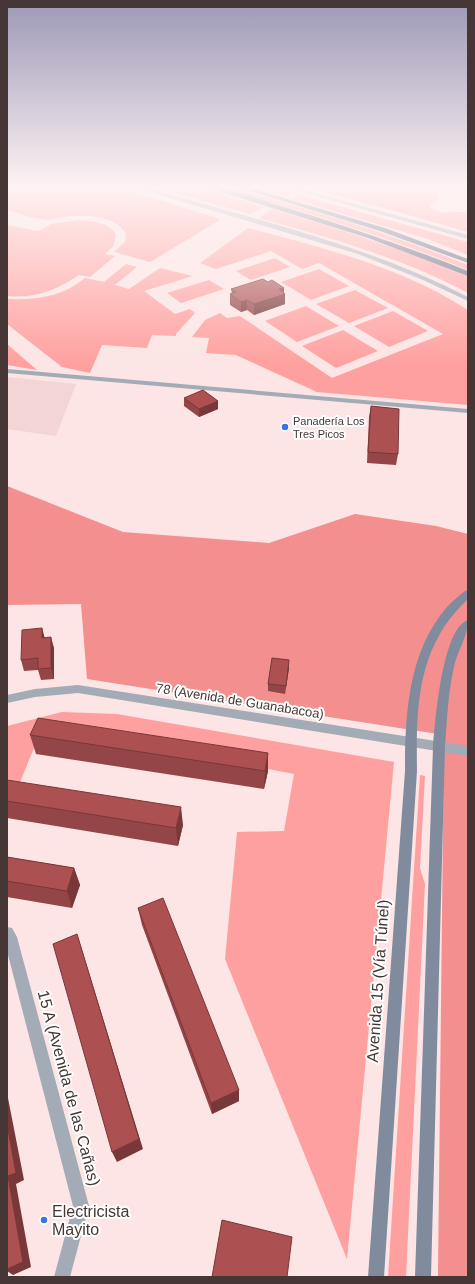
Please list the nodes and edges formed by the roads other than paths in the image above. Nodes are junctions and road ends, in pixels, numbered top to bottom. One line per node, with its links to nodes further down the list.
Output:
1 (339, 246): 6 (street)
2 (398, 246): 5 (highway)
3 (431, 246): 4 (highway)
4 (468, 261)
5 (468, 274)
6 (468, 299)
7 (7, 371): 8 (street)
8 (468, 410)
9 (468, 593): 12 (main road, Avenida 15 (Vía Túnel))
10 (468, 624): 13 (main road)
11 (7, 699): 12 (street, 78 (Avenida de Guanabacoa))
12 (411, 743): 13 (street, 78 (Avenida de Guanabacoa)); 17 (main road, Avenida 15 (Vía Túnel))
13 (439, 747): 14 (street, 78 (Avenida de Guanabacoa)); 18 (main road)
14 (468, 750)
15 (7, 933): 16 (street, 15 A (Avenida de las Cañas))
16 (62, 1277)
17 (376, 1277)
18 (423, 1277)

